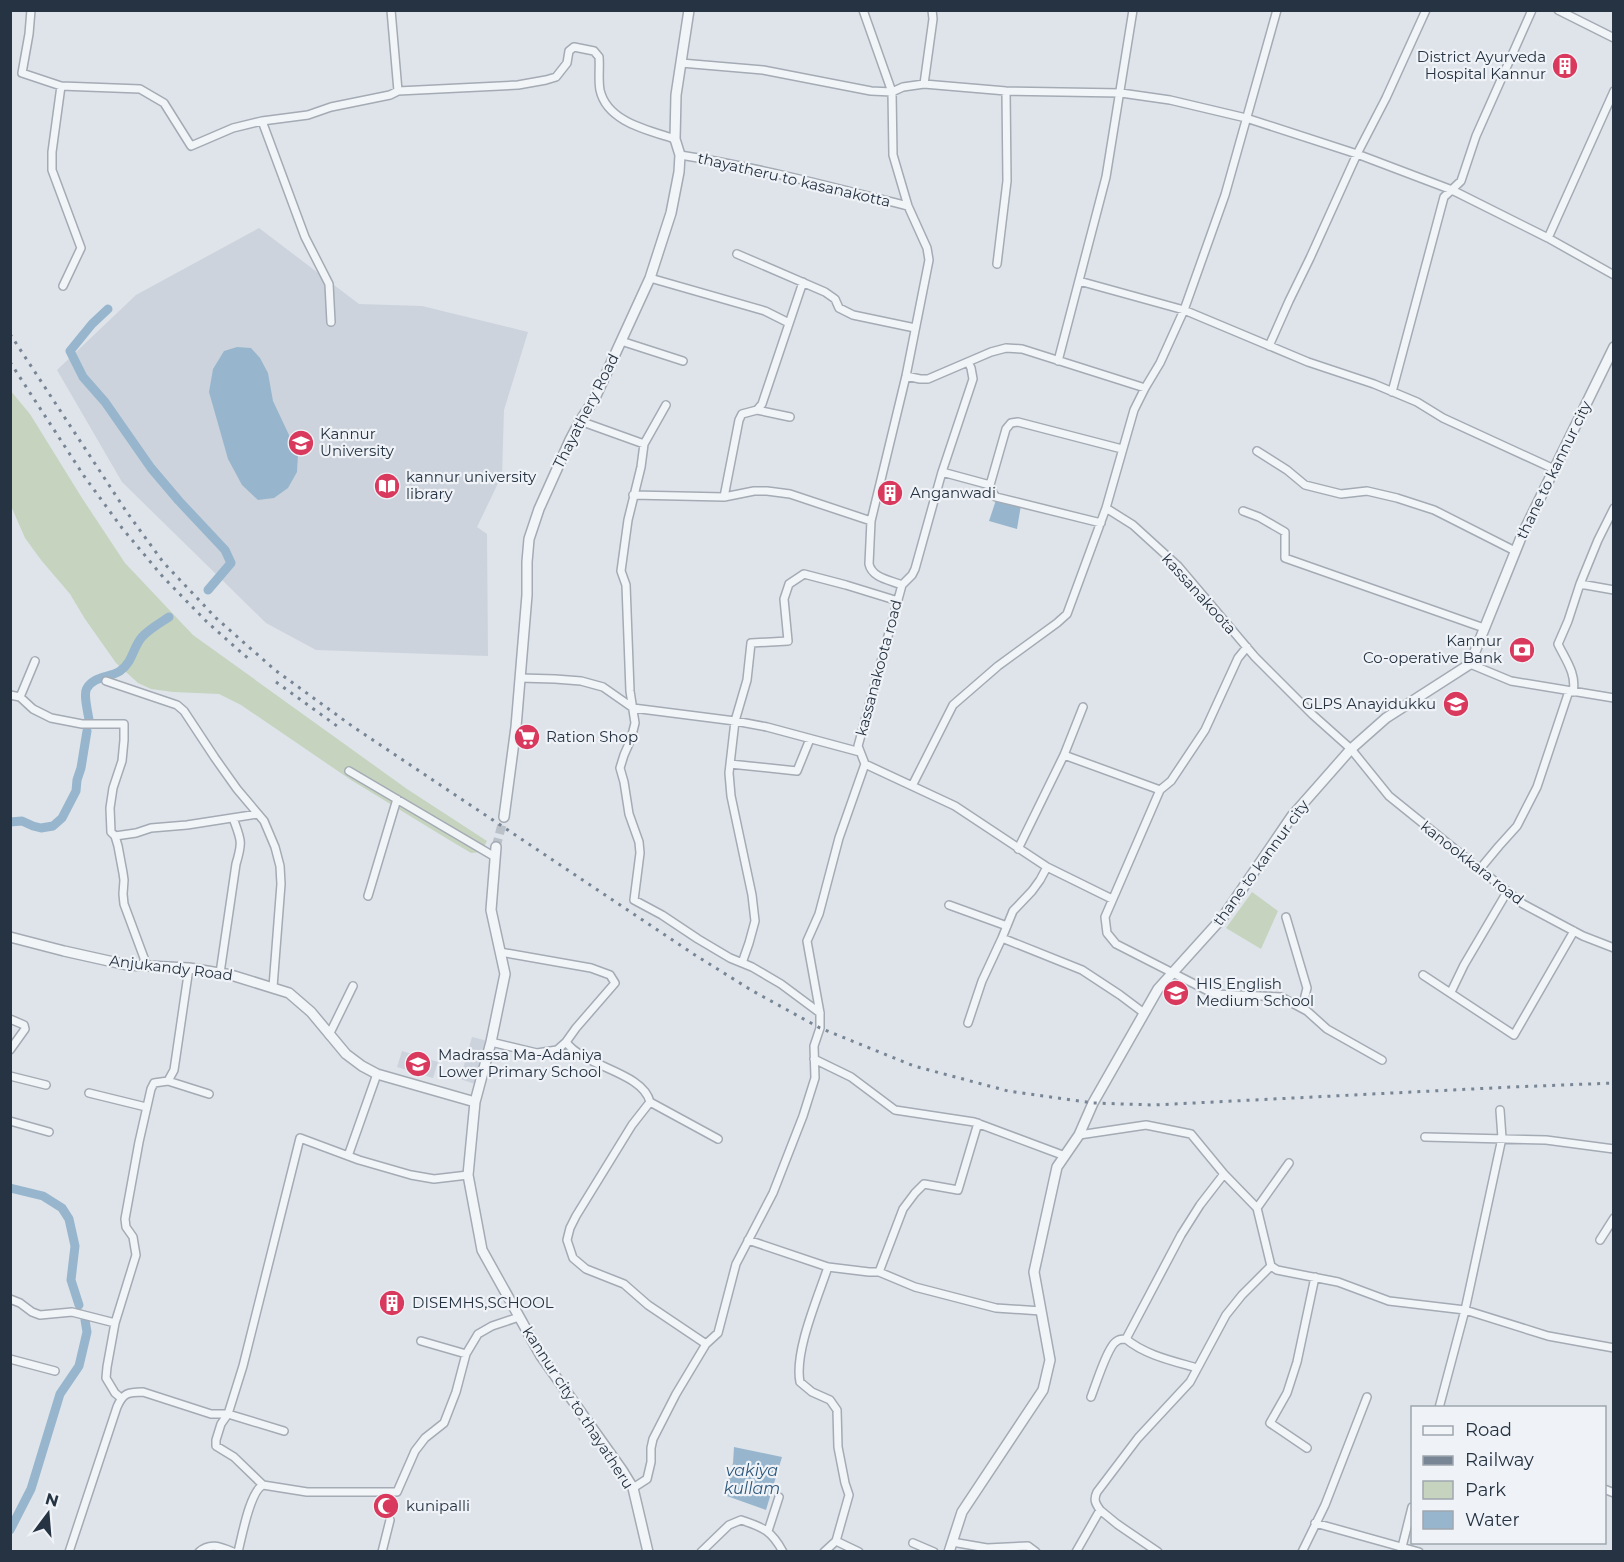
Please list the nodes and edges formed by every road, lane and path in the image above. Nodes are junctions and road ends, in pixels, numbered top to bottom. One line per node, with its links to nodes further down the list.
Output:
1 (31, 10): 14 (street)
2 (391, 10): 15 (street)
3 (689, 10): 12 (street, Thayathery Road)
4 (863, 10): 18 (street, kassanakoota road)
5 (932, 10): 13 (street)
6 (1133, 10): 19 (street)
7 (1276, 10): 20 (street)
8 (1426, 10): 23 (street)
9 (1532, 10): 25 (street)
10 (1558, 10): 11 (street)
11 (1614, 38)
12 (681, 63): 18 (street); 22 (street, Thayathery Road)
13 (924, 84): 16 (street); 18 (street)
14 (61, 86): 21 (street); 34 (street)
15 (398, 91): 21 (street); 22 (street)
16 (1006, 91): 19 (street); 29 (street)
17 (1614, 91): 27 (street)
18 (892, 92): 26 (street, kassanakoota road)
19 (1121, 93): 20 (street); 32 (street)
20 (1246, 118): 23 (street); 35 (street)
21 (262, 122): 36 (street)
22 (675, 139): 24 (street, Thayathery Road)
23 (1358, 154): 25 (street); 40 (street)
24 (680, 155): 26 (street, thayatheru to kasanakotta); 31 (street, Thayathery Road)
25 (1452, 190): 27 (street); 47 (street)
26 (908, 206): 38 (street, kassanakoota road)
27 (1548, 238): 30 (street)
28 (737, 254): 33 (street)
29 (997, 264)
30 (1614, 275)
31 (650, 278): 37 (street); 39 (street, Thayathery Road)
32 (1079, 281): 35 (street); 43 (street)
33 (803, 282): 37 (street); 38 (street)
34 (63, 286)
35 (1185, 310): 40 (street); 46 (street)
36 (331, 322)
37 (789, 323): 49 (street)
38 (915, 328): 45 (street, kassanakoota road)
39 (621, 340): 42 (street); 51 (street, Thayathery Road)
40 (1269, 346): 47 (street)
41 (1614, 347): 55 (street, thane to kannur city)
42 (683, 361)
43 (1058, 361): 44 (street); 46 (street)
44 (968, 362): 45 (street); 56 (street)
45 (906, 376): 63 (street, kassanakoota road)
46 (1145, 388): 53 (street)
47 (1392, 392): 55 (street)
48 (666, 405): 52 (street)
49 (757, 410): 50 (street); 59 (street)
50 (790, 417)
51 (580, 421): 52 (street); 74 (street, Thayathery Road)
52 (644, 444): 58 (street)
53 (1122, 449): 57 (street); 60 (street)
54 (1257, 451): 65 (street)
55 (1554, 469): 65 (street, thane to kannur city)
56 (942, 472): 57 (street); 67 (street)
57 (990, 485): 64 (street)
58 (633, 495): 59 (street); 81 (street)
59 (724, 497): 63 (street)
60 (1106, 508): 64 (street); 71 (street, kassanakoota)
61 (1614, 508): 66 (street)
62 (1244, 512): 70 (street)
63 (871, 520): 67 (street, kassanakoota road)
64 (1101, 523): 90 (street)
65 (1515, 551): 70 (street, thane to kannur city)
66 (1580, 584): 68 (street); 76 (street)
67 (902, 585): 69 (street, kassanakoota road)
68 (1614, 590)
69 (898, 602): 82 (street); 85 (street, kassanakoota road)
70 (1484, 628): 73 (street, thane to kannur city)
71 (1247, 647): 84 (street, kassanakoota); 91 (street)
72 (35, 661): 78 (street)
73 (1470, 664): 76 (street); 84 (street, thane to kannur city)
74 (520, 678): 81 (street); 94 (street, Thayathery Road)
75 (106, 681): 93 (street)
76 (1571, 691): 79 (street); 100 (street)
77 (10, 695): 78 (street)
78 (21, 698): 96 (street)
79 (1614, 698)
80 (1083, 707): 86 (street)
81 (633, 708): 82 (street); 112 (street)
82 (735, 721): 83 (street); 87 (street)
83 (810, 739): 85 (street); 87 (street)
84 (1351, 749): 100 (street, kanookkara road); 115 (street, thane to kannur city)
85 (860, 752): 88 (street, kassanakoota road)
86 (1064, 755): 91 (street); 97 (street)
87 (730, 764): 112 (street)
88 (865, 764): 90 (street); 122 (street)
89 (349, 771): 92 (street)
90 (912, 786): 97 (street)
91 (1160, 790): 103 (street)
92 (397, 799): 98 (street); 102 (street)
93 (258, 814): 95 (street); 119 (street)
94 (504, 817)
95 (233, 818): 96 (street); 116 (street)
96 (115, 836): 113 (street)
97 (1018, 849): 99 (street)
98 (496, 852): 111 (street, kannur city to thayatheru)
99 (1047, 867): 103 (street); 106 (street)
100 (1479, 870): 101 (street, kanookkara road)
101 (1507, 892): 107 (street, kanookkara road); 120 (street)
102 (368, 896)
103 (1112, 899): 115 (street)
104 (949, 905): 106 (street)
105 (1286, 917): 121 (street)
106 (1007, 926): 109 (street)
107 (1574, 931): 110 (street, kanookkara road); 120 (street)
108 (10, 937): 113 (street, Anjukandy Road)
109 (1002, 938): 123 (street); 125 (street)
110 (1614, 948)
111 (500, 952): 127 (street, kannur city to thayatheru); 128 (street)
112 (742, 963): 122 (street)
113 (147, 966): 114 (street, Anjukandy Road)
114 (189, 968): 116 (street, Anjukandy Road); 134 (street)
115 (1173, 972): 121 (street); 123 (street, thane to kannur city)
116 (220, 973): 119 (street, Anjukandy Road)
117 (1423, 975): 120 (street)
118 (353, 986): 126 (street)
119 (273, 987): 126 (street, Anjukandy Road)
120 (1451, 992)
121 (1302, 1008): 131 (street)
122 (820, 1013): 130 (street)
123 (1144, 1013): 145 (street, thane to kannur city)
124 (10, 1019): 129 (street)
125 (968, 1023)
126 (329, 1035): 132 (street, Anjukandy Road)
127 (491, 1042): 128 (street); 138 (street, kannur city to thayatheru)
128 (566, 1042): 139 (street)
129 (10, 1050)
130 (814, 1059): 143 (street); 157 (street)
131 (1382, 1060)
132 (377, 1074): 138 (street, Anjukandy Road); 150 (street)
133 (10, 1076): 135 (street)
134 (168, 1081): 137 (street); 140 (street)
135 (46, 1085)
136 (89, 1093): 140 (street)
137 (209, 1094)
138 (475, 1102): 154 (street, kannur city to thayatheru)
139 (650, 1102): 148 (street); 170 (street)
140 (146, 1107): 167 (street)
141 (1500, 1110): 147 (street)
142 (10, 1121): 144 (street)
143 (978, 1124): 151 (street); 161 (street)
144 (49, 1132)
145 (1079, 1135): 151 (street, thane to kannur city); 153 (street)
146 (1425, 1137): 147 (street)
147 (1502, 1138): 149 (street); 164 (street)
148 (718, 1139)
149 (1614, 1149)
150 (348, 1156): 154 (street); 180 (street)
151 (1065, 1156): 165 (street, thane to kannur city)
152 (1289, 1163): 155 (street)
153 (1224, 1174): 155 (street); 168 (street)
154 (468, 1175): 166 (street, kannur city to thayatheru)
155 (1257, 1208): 159 (street)
156 (1614, 1218): 158 (street)
157 (748, 1240): 160 (street); 170 (street)
158 (1600, 1240)
159 (1271, 1266): 162 (street); 174 (street)
160 (828, 1267): 161 (street); 191 (street)
161 (879, 1272): 165 (street)
162 (1316, 1277): 164 (street); 182 (street)
163 (10, 1299): 167 (street)
164 (1465, 1310): 171 (street); 179 (street)
165 (1041, 1311): 193 (street, thane to kannur city)
166 (519, 1317): 172 (street); 184 (street, kannur city to thayatheru)
167 (116, 1323): 178 (street)
168 (1126, 1339): 174 (street); 176 (street)
169 (421, 1341): 172 (street)
170 (706, 1344): 184 (street)
171 (1614, 1348)
172 (466, 1354): 183 (street)
173 (10, 1359): 175 (street)
174 (1197, 1368): 186 (street)
175 (55, 1371)
176 (1091, 1397)
177 (1367, 1397): 189 (street)
178 (121, 1398): 180 (street); 195 (street)
179 (1439, 1406)
180 (228, 1413): 181 (street); 183 (street)
181 (284, 1431)
182 (1307, 1448)
183 (263, 1485): 197 (street)
184 (633, 1488): 199 (street, kannur city to thayatheru)
185 (779, 1497): 190 (street)
186 (1100, 1510): 206 (street); 207 (street)
187 (1411, 1514): 194 (street)
188 (390, 1520): 198 (street)
189 (1315, 1523): 194 (street); 208 (street)
190 (768, 1531): 200 (street); 201 (street)
191 (836, 1541): 202 (street); 203 (street)
192 (913, 1543): 204 (street)
193 (950, 1547): 205 (street)
194 (1401, 1549): 209 (street)
195 (69, 1551)
196 (199, 1551): 197 (street)
197 (236, 1551)
198 (382, 1551)
199 (648, 1551)
200 (701, 1551)
201 (783, 1551)
202 (824, 1551)
203 (859, 1551)
204 (934, 1551)
205 (1036, 1551)
206 (1076, 1551)
207 (1158, 1551)
208 (1302, 1551)
209 (1419, 1551)

